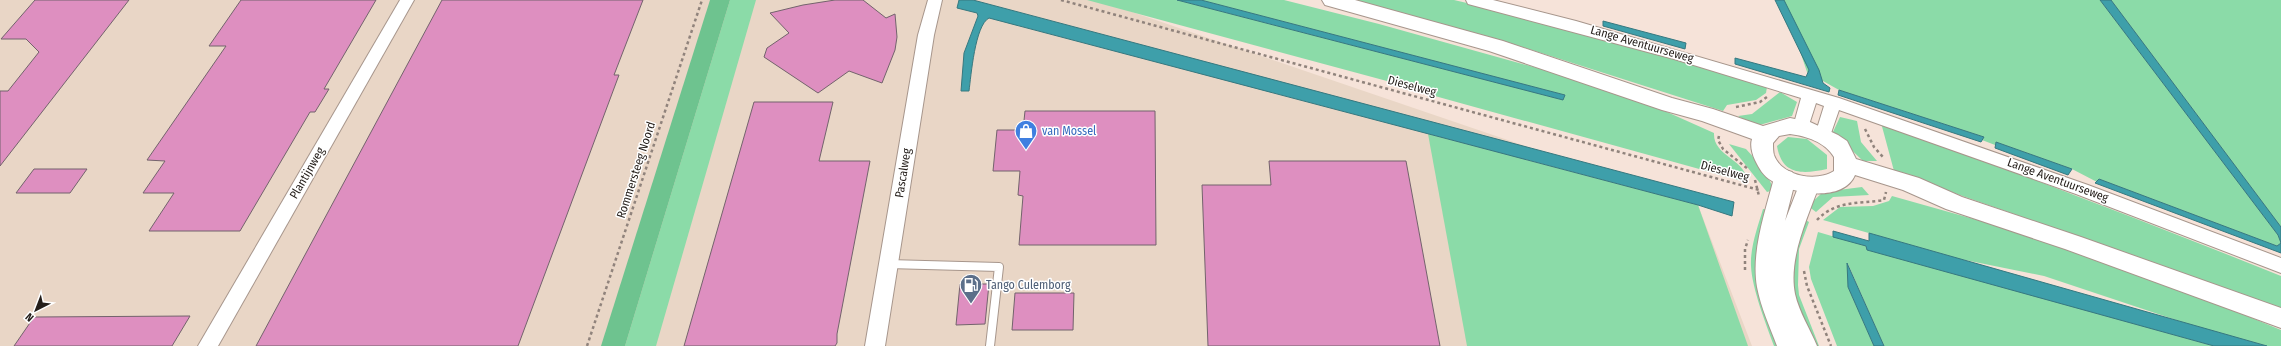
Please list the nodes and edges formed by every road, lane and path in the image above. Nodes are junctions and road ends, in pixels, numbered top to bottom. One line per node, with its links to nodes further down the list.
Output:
1 (406, 0): 23 (street, Plantijnweg)
2 (702, 0): 24 (path, Rommersteeg Noord)
3 (935, 0): 19 (street, Pascalweg)
4 (1061, 0): 17 (path, Dieselweg)
5 (1332, 0): 12 (main road)
6 (1473, 0): 7 (street, Lange Aventuurseweg)
7 (1810, 95): 8 (street, Lange Aventuurseweg); 10 (street)
8 (1833, 102): 9 (street, Lange Aventuurseweg); 11 (street)
9 (1869, 113): 15 (path); 21 (street, Lange Aventuurseweg)
10 (1801, 127): 11 (main road); 12 (main road)
11 (1823, 135): 13 (main road)
12 (1763, 141): 14 (main road)
13 (1846, 170): 15 (main road); 16 (main road)
14 (1785, 178): 16 (main road); 27 (street)
15 (1888, 183): 18 (path); 22 (main road)
16 (1808, 186): 28 (street)
17 (1759, 190)
18 (1815, 223)
19 (888, 264): 25 (street, Pascalweg); 26 (lane)
20 (1804, 266): 29 (path)
21 (2281, 266)
22 (2281, 318)
23 (208, 346)
24 (587, 346)
25 (875, 346)
26 (990, 346)
27 (1789, 346)
28 (1805, 346)
29 (1830, 346)

